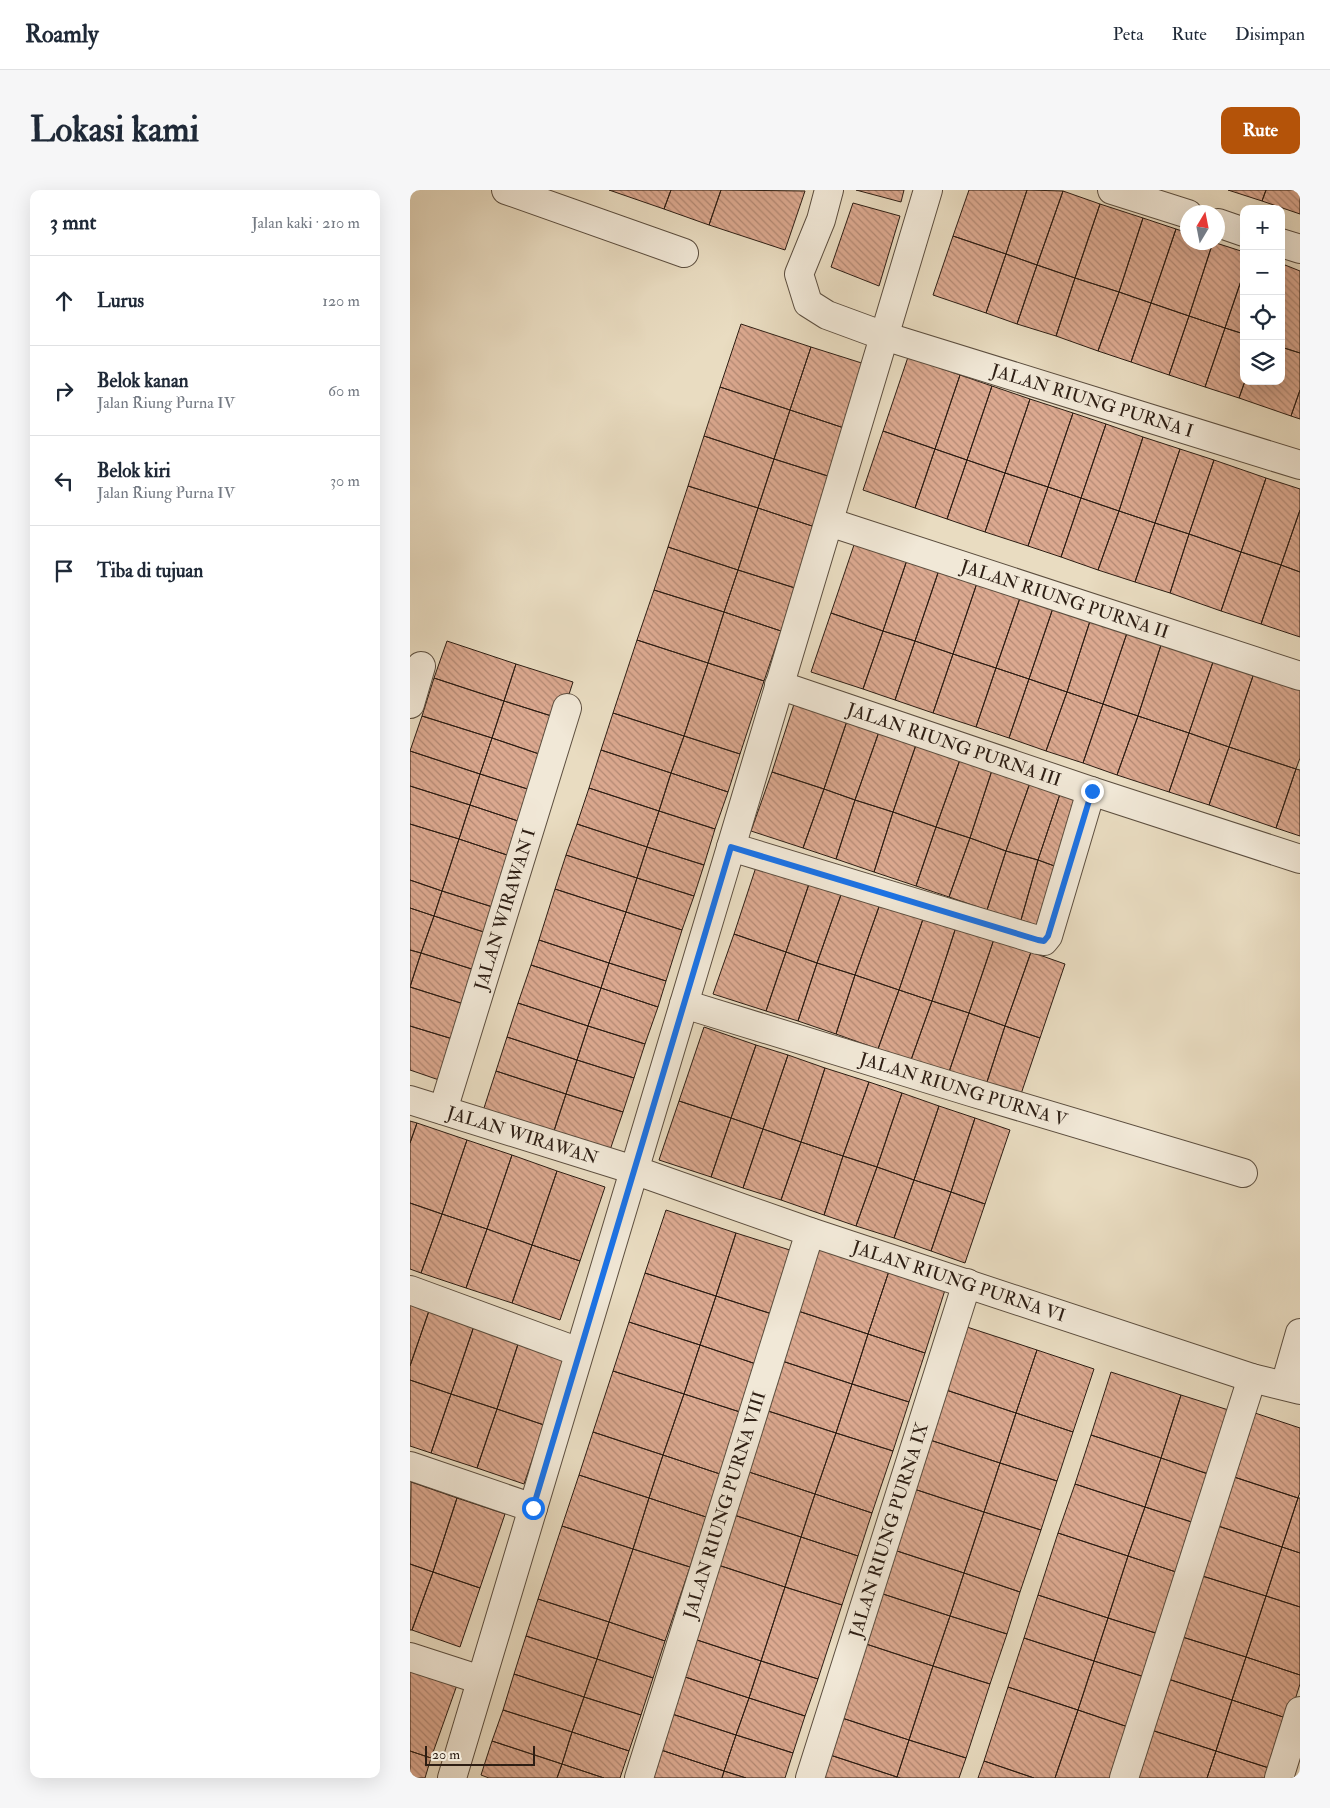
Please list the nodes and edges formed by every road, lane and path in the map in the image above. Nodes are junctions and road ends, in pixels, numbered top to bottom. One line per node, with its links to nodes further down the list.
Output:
1 (506, 190): 10 (street)
2 (829, 190): 11 (street, JALAN RIUNG PURNA I)
3 (928, 190): 11 (street)
4 (1112, 190): 5 (street)
5 (1180, 211)
6 (1225, 225): 7 (street)
7 (1240, 231)
8 (1285, 245): 9 (street)
9 (1300, 249)
10 (684, 253)
11 (884, 336): 12 (street, JALAN RIUNG PURNA I); 13 (street)
12 (1300, 465)
13 (829, 522): 15 (street, JALAN RIUNG PURNA II); 16 (street)
14 (421, 666): 17 (street)
15 (1300, 676)
16 (780, 685): 19 (street, JALAN RIUNG PURNA III); 20 (street)
17 (410, 704)
18 (567, 708): 24 (street, JALAN WIRAWAN I)
19 (1092, 791): 20 (street); 21 (street, JALAN RIUNG PURNA III)
20 (731, 847): 22 (street)
21 (1300, 859)
22 (684, 1004): 25 (street); 26 (street, JALAN RIUNG PURNA V)
23 (410, 1100): 24 (street, JALAN WIRAWAN)
24 (443, 1110): 25 (street, JALAN WIRAWAN)
25 (634, 1170): 27 (street, JALAN RIUNG PURNA VI); 31 (street)
26 (1243, 1173)
27 (810, 1232): 28 (street, JALAN RIUNG PURNA VI); 40 (street, JALAN RIUNG PURNA VIII)
28 (967, 1283): 32 (street, JALAN RIUNG PURNA VI); 41 (street, JALAN RIUNG PURNA IX)
29 (410, 1290): 31 (street)
30 (1300, 1332): 33 (street)
31 (579, 1352): 35 (street)
32 (1252, 1378): 33 (street, JALAN RIUNG PURNA VI); 42 (street)
33 (1293, 1387)
34 (410, 1466): 35 (street)
35 (533, 1508): 37 (street)
36 (410, 1657): 37 (street)
37 (481, 1680): 39 (street)
38 (1300, 1711): 43 (street)
39 (452, 1778)
40 (639, 1778)
41 (810, 1778)
42 (1124, 1778)
43 (1279, 1778)

